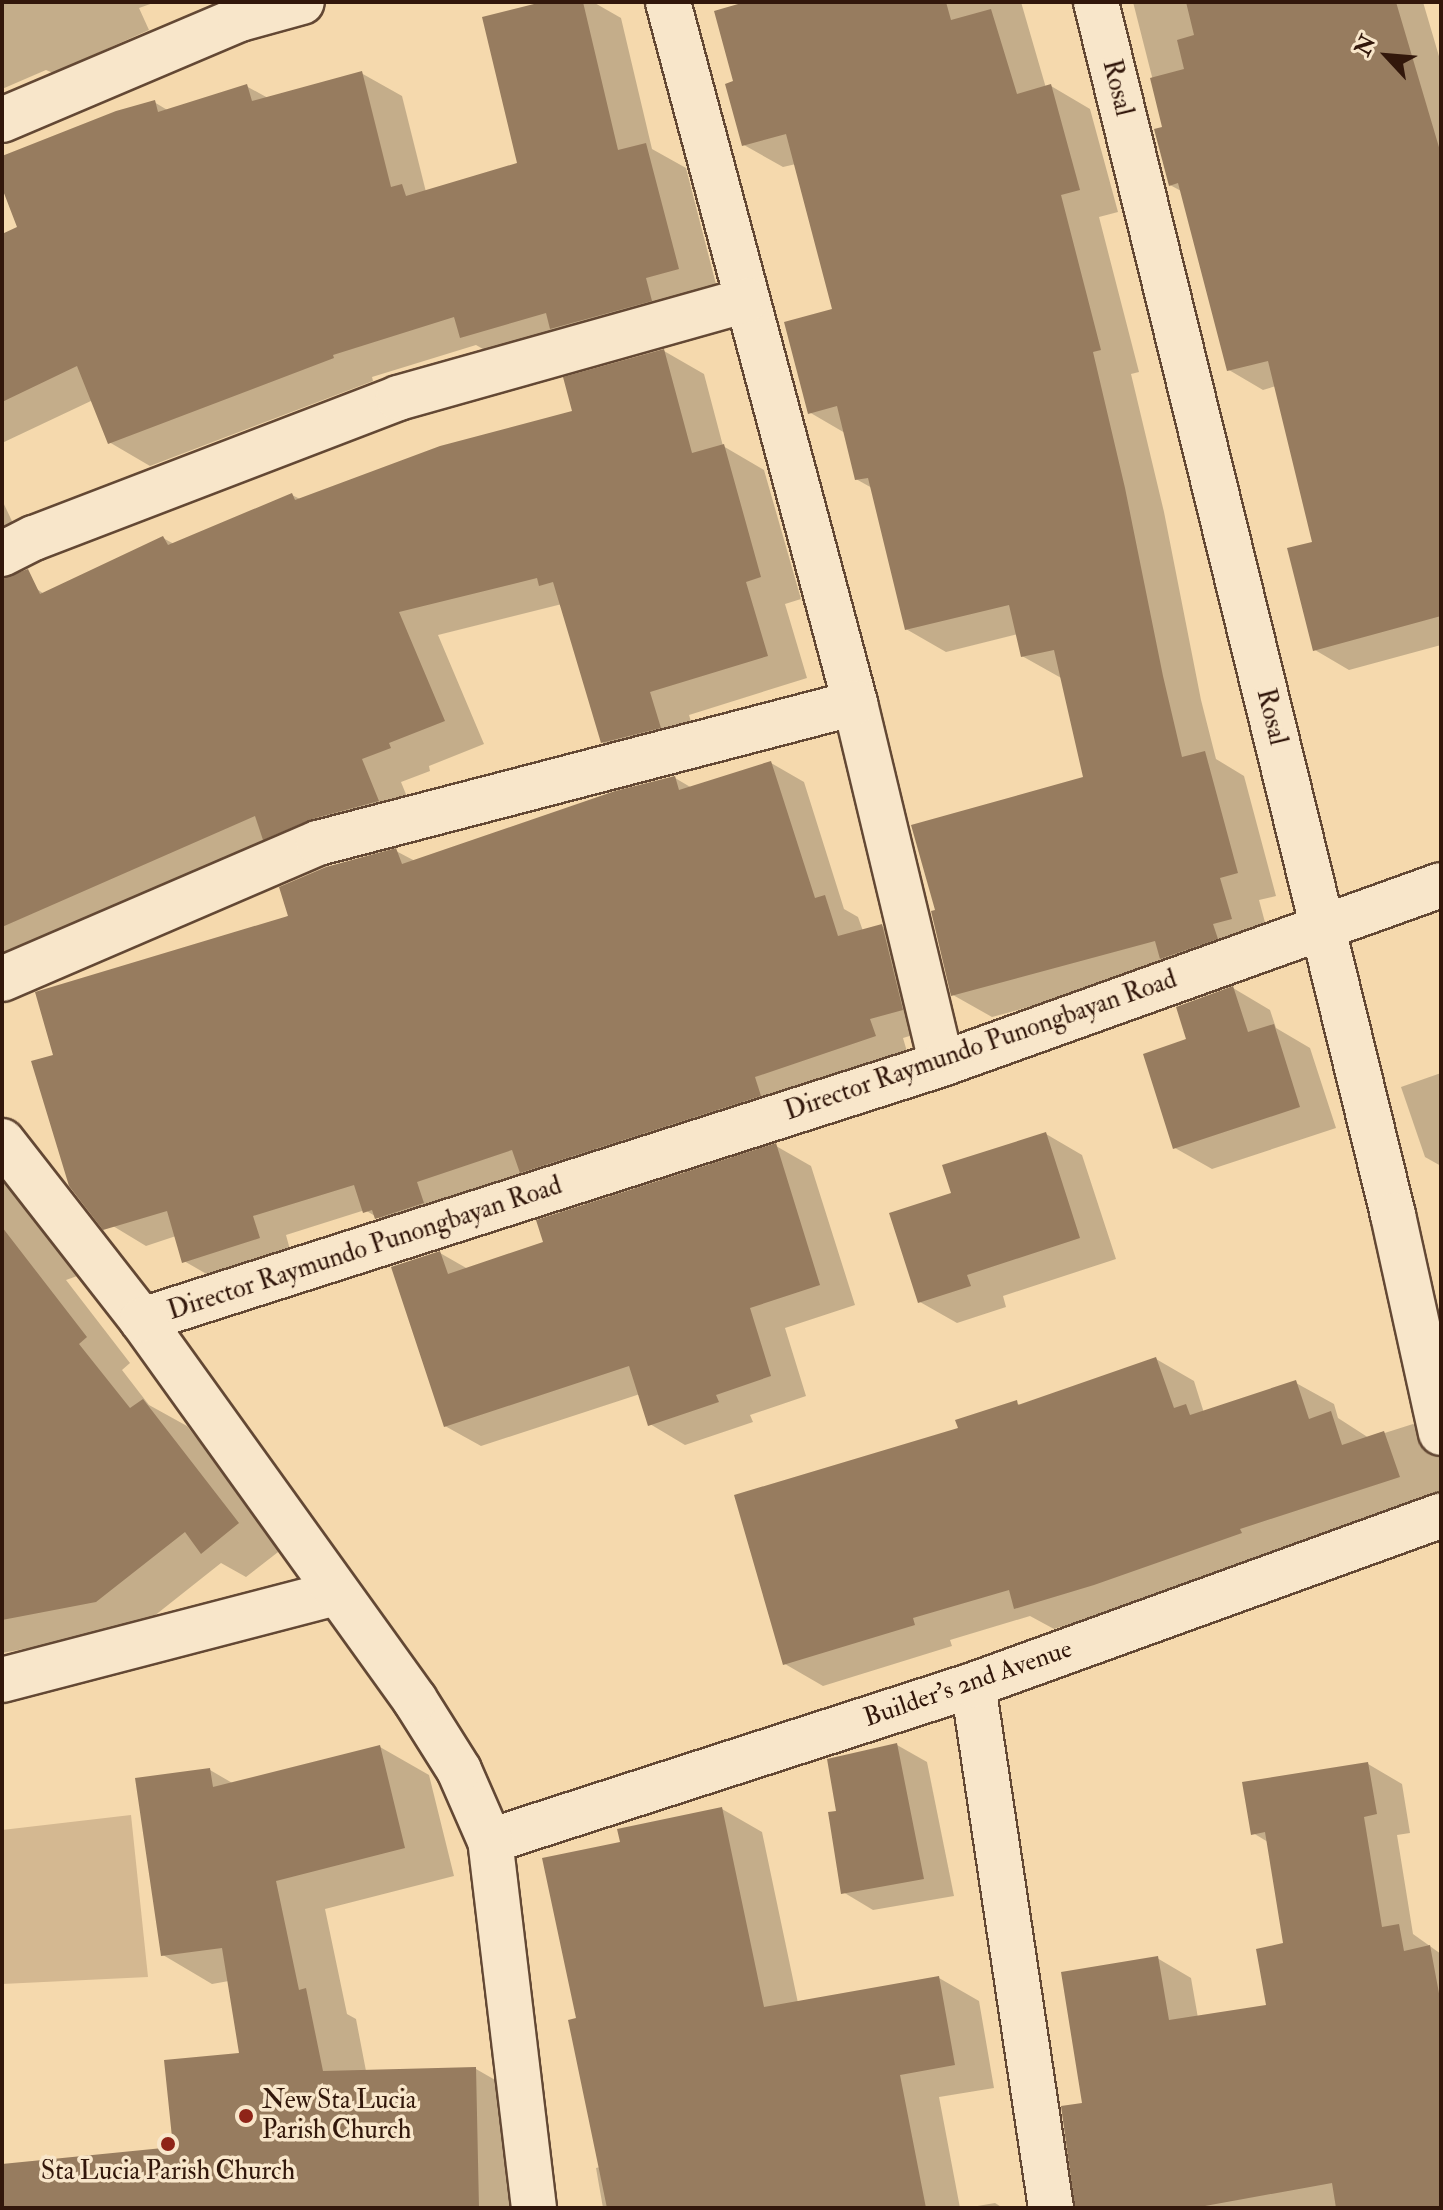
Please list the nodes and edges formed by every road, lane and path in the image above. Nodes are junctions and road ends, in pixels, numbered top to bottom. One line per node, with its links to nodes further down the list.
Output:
1 (302, 2): 4 (street)
2 (668, 2): 5 (street)
3 (1096, 2): 9 (street, Rosal)
4 (2, 120)
5 (746, 300): 6 (street); 7 (street)
6 (2, 554)
7 (855, 703): 10 (street); 11 (street)
8 (1441, 885): 9 (street, Director Raymundo Punongbayan Road)
9 (1323, 926): 11 (street, Director Raymundo Punongbayan Road); 14 (street, Rosal)
10 (2, 979)
11 (942, 1064): 13 (street, Director Raymundo Punongbayan Road)
12 (2, 1141): 13 (street)
13 (142, 1320): 16 (street, Director Raymundo Punongbayan Road)
14 (1441, 1433)
15 (1441, 1516): 18 (street, Builder's 2nd Avenue)
16 (336, 1593): 17 (street); 19 (street, Director Raymundo Punongbayan Road)
17 (2, 1680)
18 (973, 1685): 19 (street, Builder's 2nd Avenue); 21 (street)
19 (490, 1841): 20 (street, Director Raymundo Punongbayan Road)
20 (534, 2208)
21 (1051, 2208)

